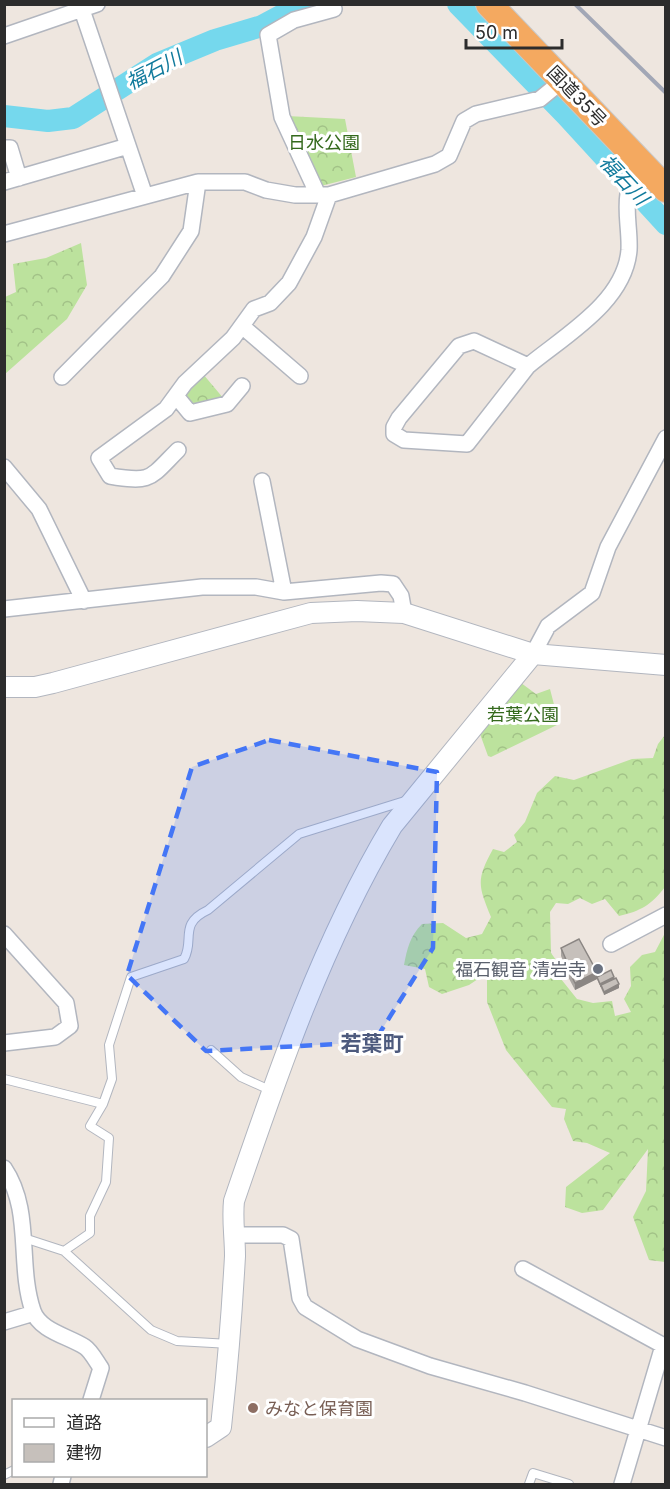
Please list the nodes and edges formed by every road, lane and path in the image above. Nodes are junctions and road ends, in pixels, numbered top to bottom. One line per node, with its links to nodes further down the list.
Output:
1 (97, 4): 3 (street)
2 (489, 4): 7 (highway, 国道35号)
3 (81, 7): 6 (street); 8 (street)
4 (334, 9): 5 (street)
5 (292, 15): 13 (street)
6 (4, 36)
7 (550, 91): 12 (highway, 国道35号); 13 (street)
8 (128, 146): 10 (street); 14 (street)
9 (4, 148): 10 (street)
10 (12, 180)
11 (198, 182): 13 (street); 14 (street); 19 (street)
12 (653, 182): 17 (street)
13 (323, 195): 16 (street)
14 (145, 196): 15 (street)
15 (4, 234)
16 (242, 326): 18 (street); 21 (street)
17 (528, 366): 17 (street)
18 (300, 376)
19 (62, 377)
20 (242, 387): 21 (street)
21 (176, 396): 23 (street)
22 (666, 438): 30 (street)
23 (178, 450)
24 (4, 467): 27 (street)
25 (262, 481): 26 (street)
26 (284, 592): 27 (street); 29 (street)
27 (84, 601): 28 (street)
28 (4, 609)
29 (404, 613): 30 (street); 32 (street)
30 (533, 654): 31 (street); 33 (street)
31 (666, 665)
32 (4, 687)
33 (414, 798): 40 (street); 41 (lane)
34 (666, 915): 36 (street)
35 (4, 934): 37 (street)
36 (611, 944)
37 (4, 1043)
38 (211, 1050): 40 (lane)
39 (4, 1079): 41 (lane)
40 (272, 1091): 43 (street)
41 (104, 1104): 45 (lane)
42 (4, 1168): 44 (street)
43 (236, 1235): 49 (street); 52 (street)
44 (24, 1238): 45 (lane); 47 (street)
45 (64, 1251): 49 (lane)
46 (523, 1269): 50 (street)
47 (34, 1313): 48 (street); 51 (street)
48 (4, 1322)
49 (230, 1344): 53 (street)
50 (664, 1346): 52 (street)
51 (92, 1399)
52 (636, 1430): 54 (street); 57 (street)
53 (207, 1436)
54 (666, 1438)
55 (529, 1485): 56 (lane)
56 (568, 1485)
57 (622, 1485)

